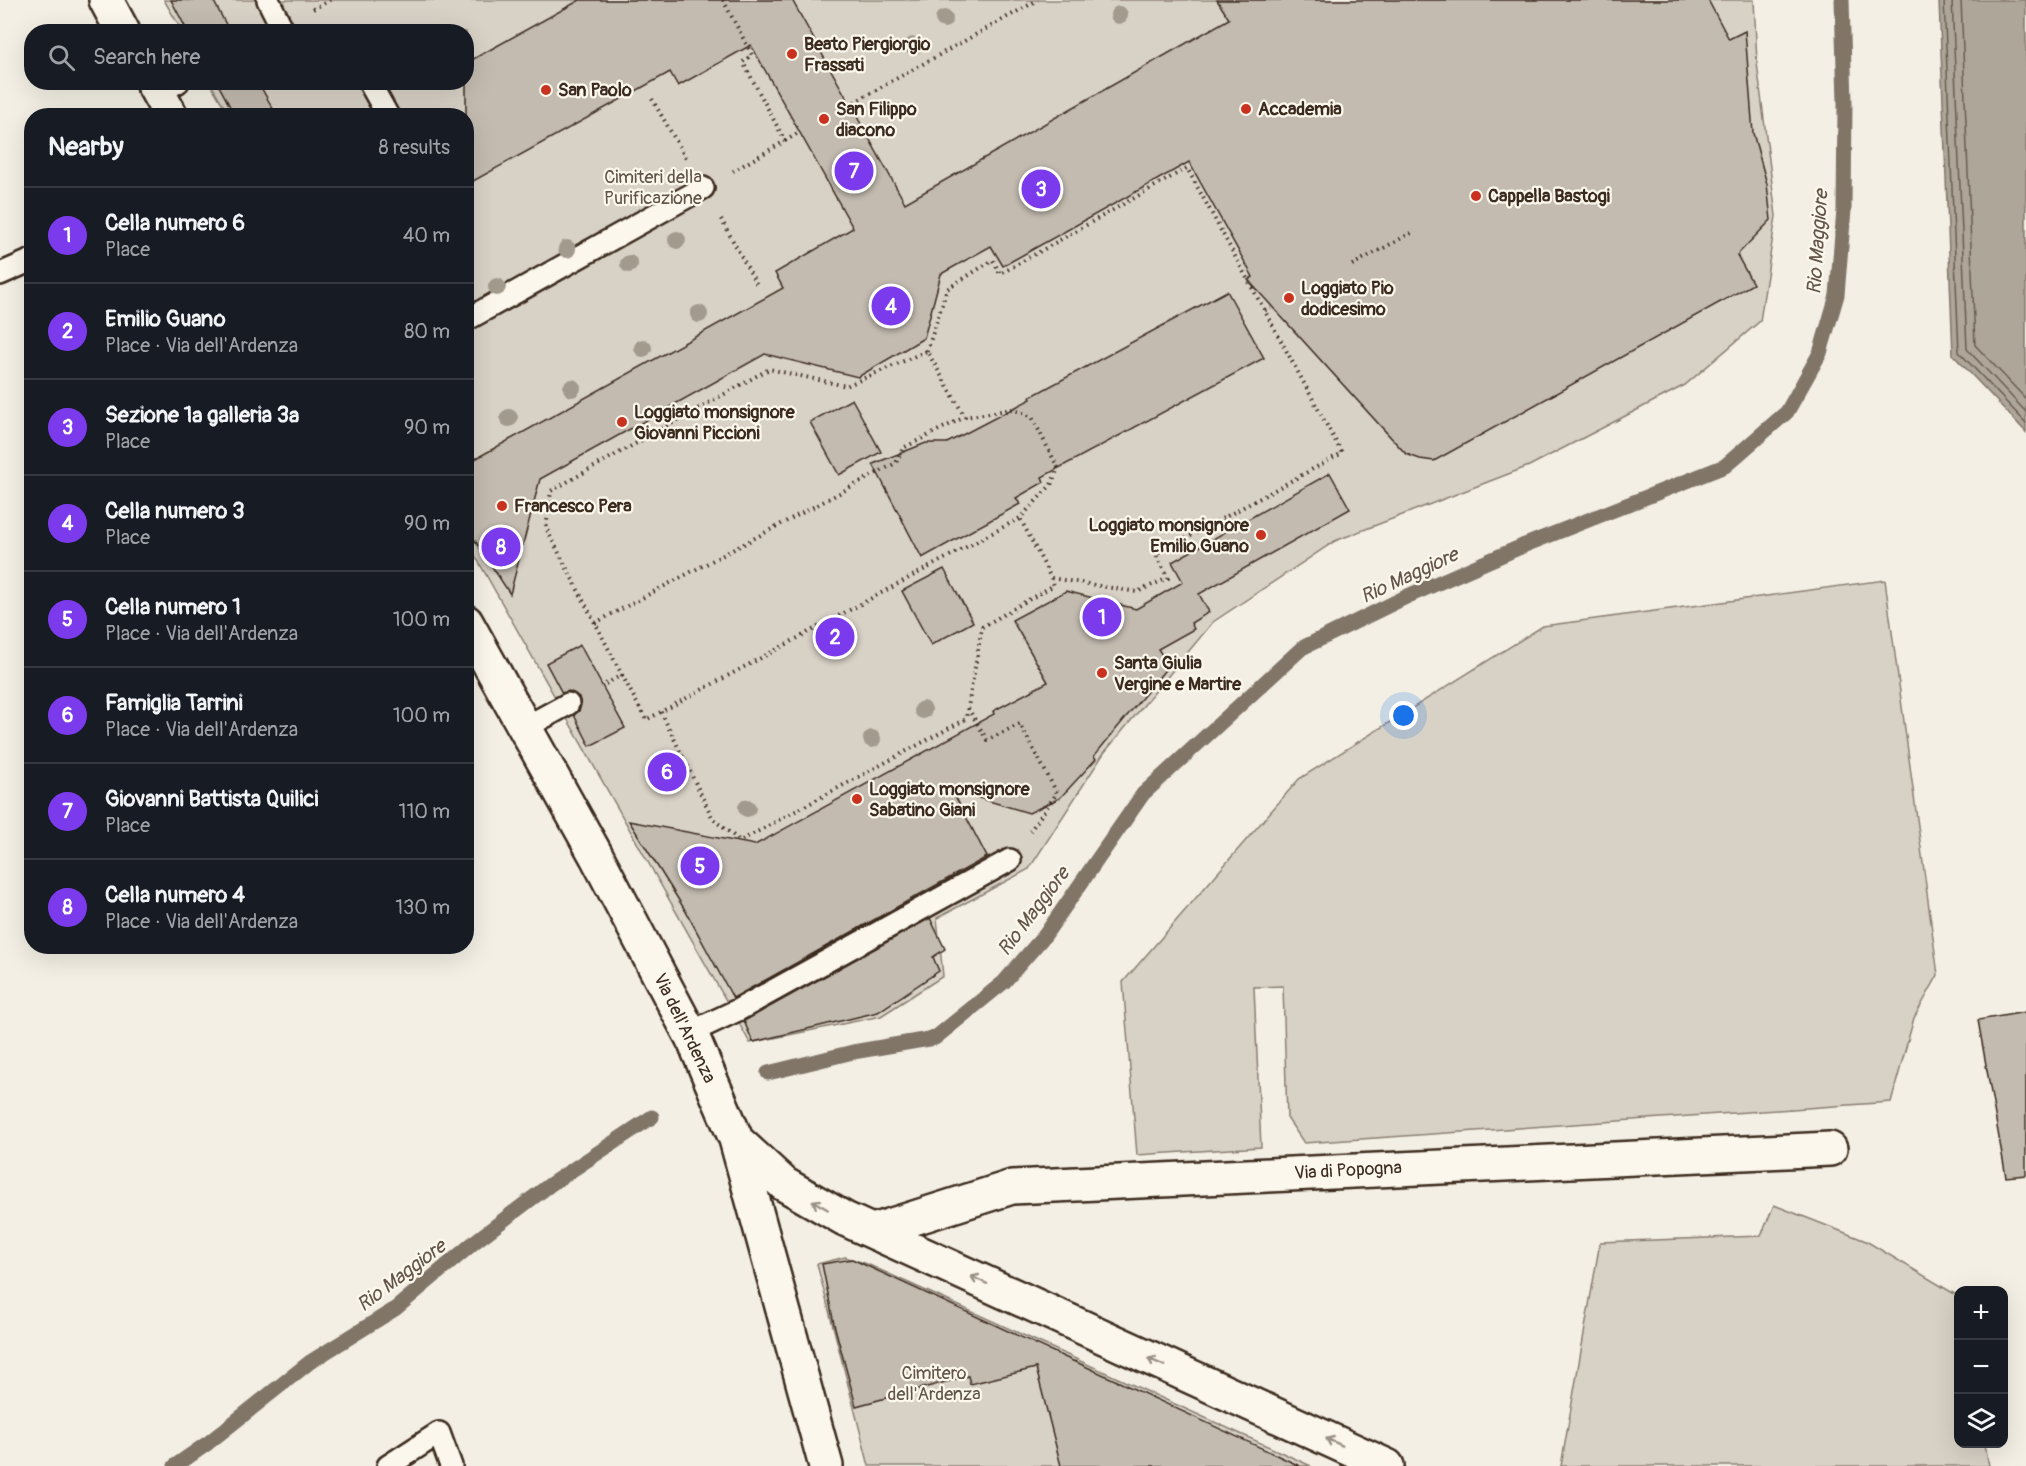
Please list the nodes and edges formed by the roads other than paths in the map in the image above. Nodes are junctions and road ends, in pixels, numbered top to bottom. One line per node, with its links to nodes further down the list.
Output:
1 (106, 0): 3 (main road)
2 (268, 0): 4 (lane)
3 (119, 24)
4 (278, 24)
5 (373, 90): 6 (lane)
6 (384, 108)
7 (704, 188): 10 (lane)
8 (24, 264): 9 (lane)
9 (0, 274)
10 (474, 316)
11 (474, 636): 13 (main road, Via dell'Ardenza)
12 (568, 704): 13 (lane)
13 (526, 727): 15 (main road, Via dell'Ardenza)
14 (1010, 860): 15 (lane)
15 (692, 1038): 16 (main road, Via dell'Ardenza)
16 (736, 1139): 18 (main road, one-way to 16); 21 (main road, Via dell'Ardenza)
17 (1830, 1149): 18 (main road, Via di Popogna)
18 (873, 1231): 22 (main road, one-way to 18)
19 (388, 1466): 20 (lane)
20 (451, 1466)
21 (826, 1466)
22 (1387, 1466)

